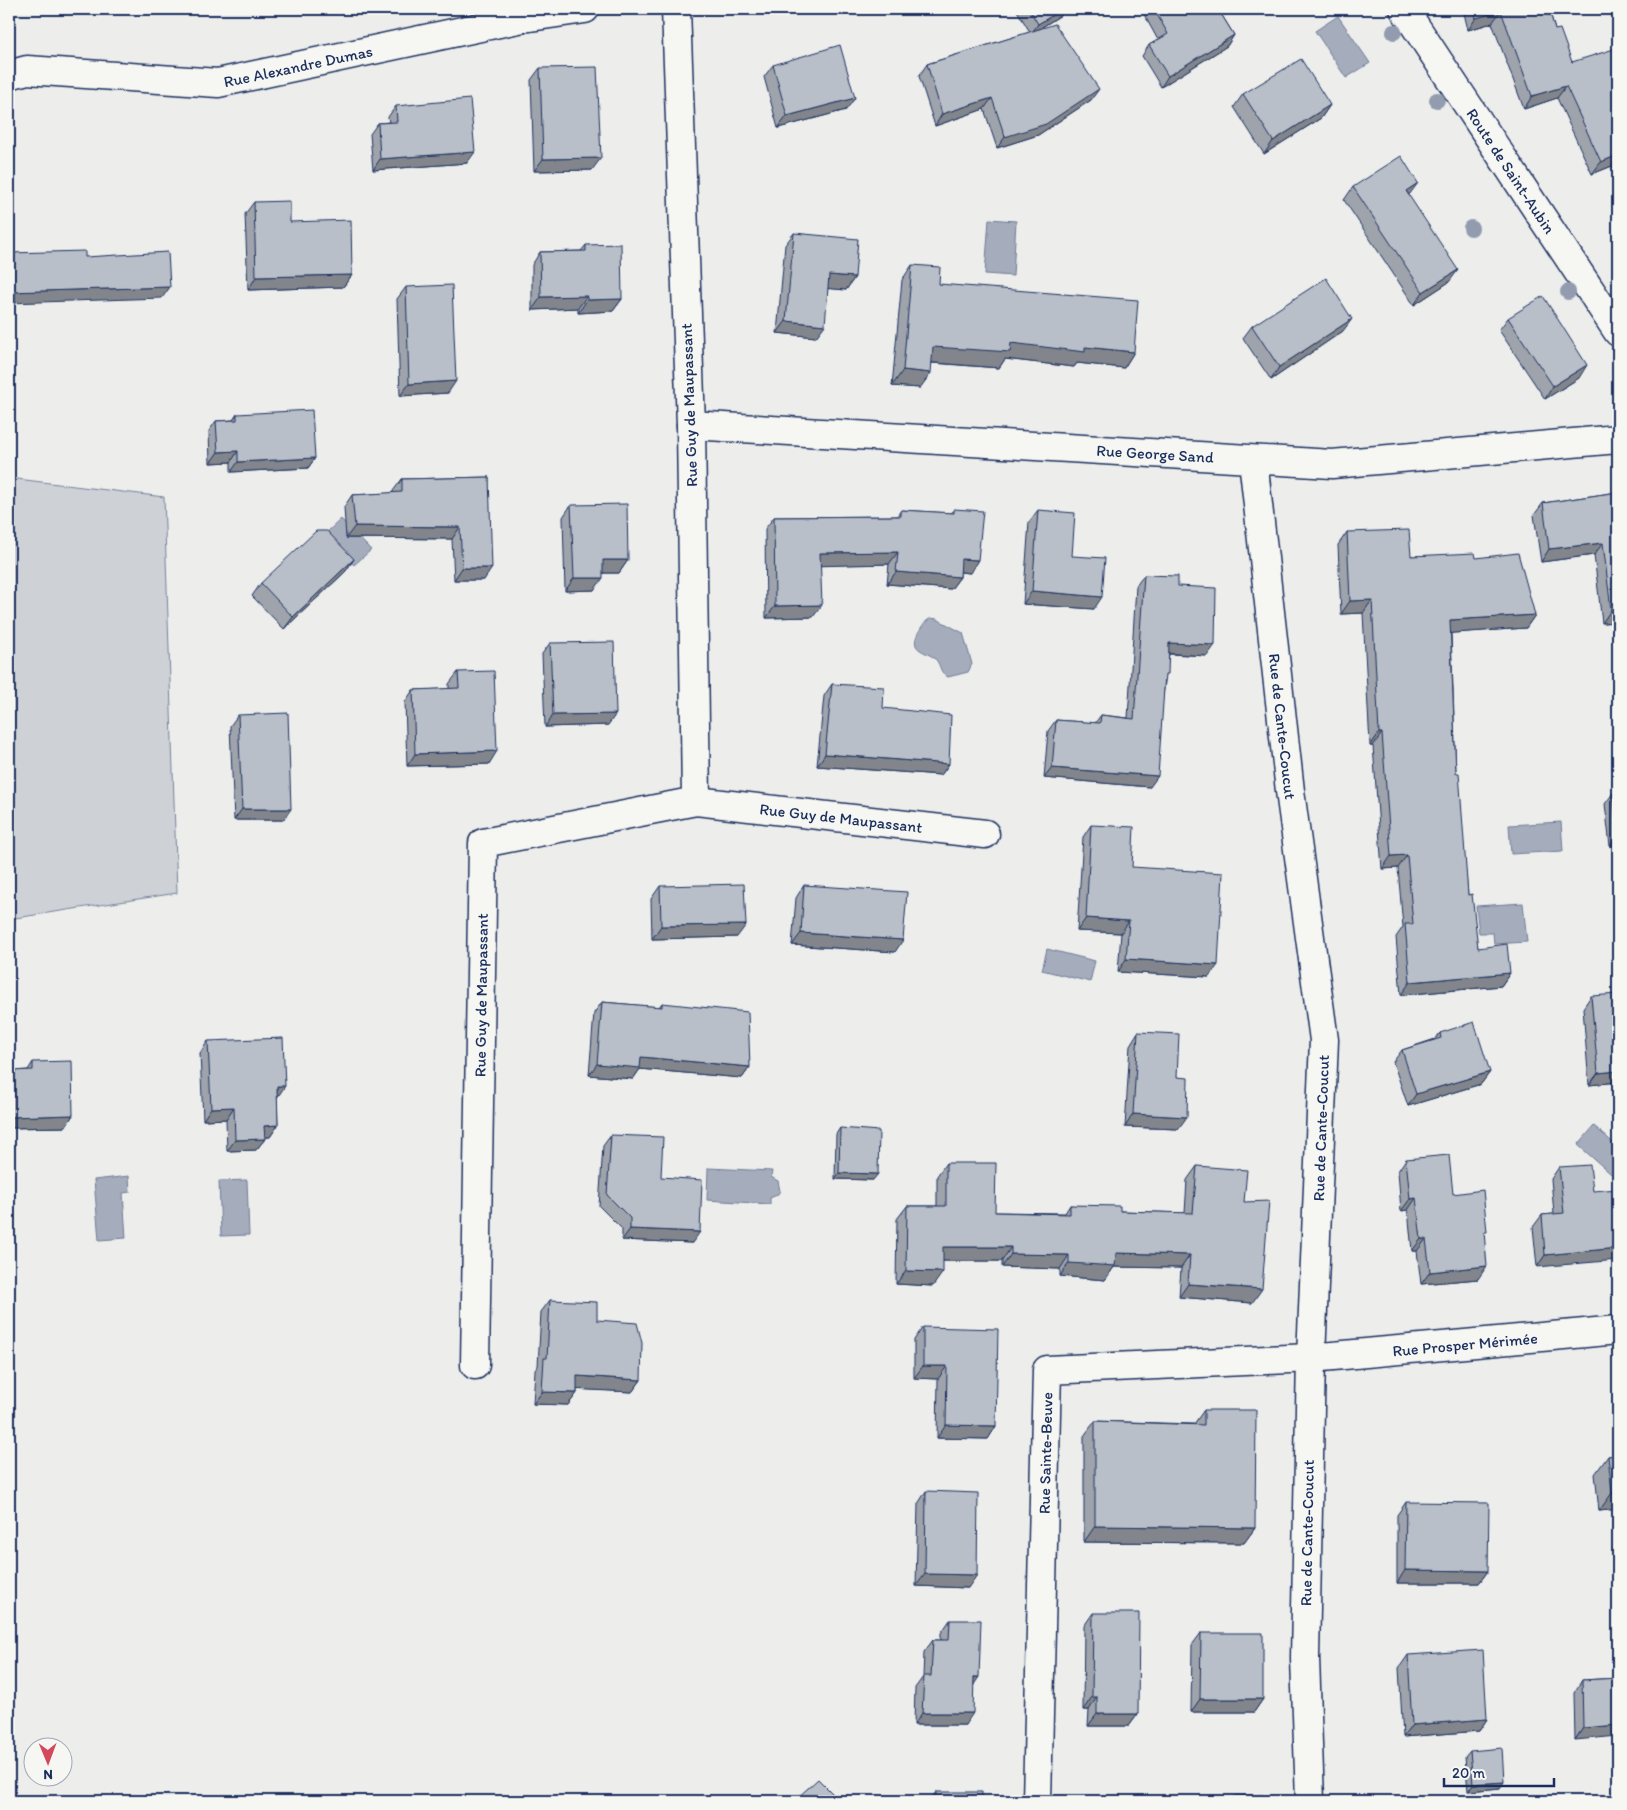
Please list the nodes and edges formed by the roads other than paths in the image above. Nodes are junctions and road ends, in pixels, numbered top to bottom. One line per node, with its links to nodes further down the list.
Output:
1 (585, 9): 4 (street, Rue Alexandre Dumas)
2 (676, 9): 6 (street, Rue Guy de Maupassant)
3 (1404, 9): 5 (street, Route de Saint-Aubin)
4 (9, 75)
5 (1618, 332)
6 (690, 425): 8 (street, Rue George Sand); 9 (street, Rue Guy de Maupassant)
7 (1618, 439): 8 (street, Rue George Sand)
8 (1253, 460): 12 (street, Rue de Cante-Coucut)
9 (696, 800): 10 (street, Rue Guy de Maupassant); 13 (street, Rue Guy de Maupassant)
10 (985, 834)
11 (1618, 1330): 12 (street, Rue Prosper Mérimée)
12 (1311, 1358): 14 (street, Rue Sainte-Beuve); 15 (street, Rue de Cante-Coucut)
13 (475, 1365)
14 (1037, 1801)
15 (1310, 1801)

